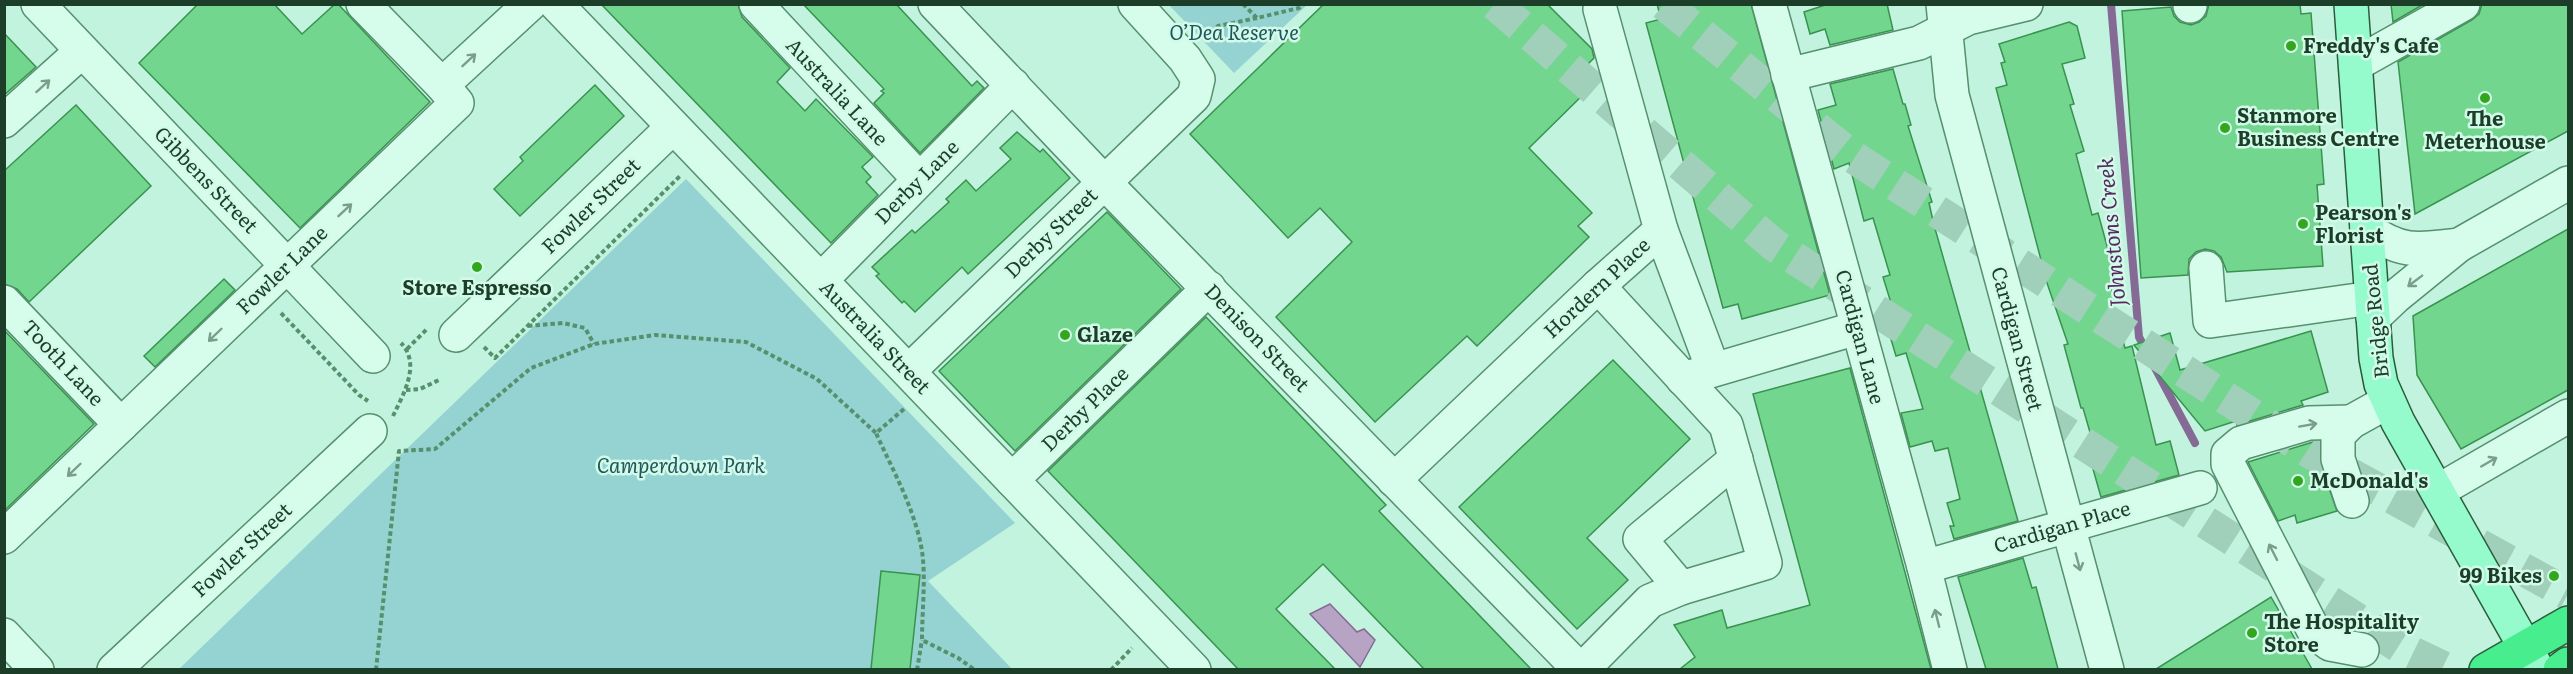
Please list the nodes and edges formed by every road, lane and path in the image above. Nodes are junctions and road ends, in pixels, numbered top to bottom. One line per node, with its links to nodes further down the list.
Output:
1 (38, 4): 17 (street, Gibbens Street)
2 (363, 4): 22 (street)
3 (530, 4): 22 (street, one-way to 3)
4 (556, 4): 24 (street, Australia Street)
5 (756, 4): 26 (street, Australia Lane)
6 (935, 4): 21 (street, Denison Street)
7 (1135, 4): 18 (street)
8 (1244, 4): 16 (path)
9 (1303, 4): 16 (path)
10 (1769, 4): 20 (street, Cardigan Lane)
11 (2026, 4): 15 (street)
12 (2351, 4): 19 (main road, Bridge Road)
13 (2463, 4): 19 (street)
14 (1600, 9): 30 (street, Hordern Place)
15 (1944, 17): 20 (street); 64 (street, Cardigan Street)
16 (1257, 18): 18 (path)
17 (82, 51): 23 (street, one-way to 17); 32 (street, Gibbens Street)
18 (1185, 59): 27 (street, Derby Street)
19 (2356, 64): 29 (main road, Bridge Road)
20 (1788, 75): 41 (street, Cardigan Lane)
21 (1013, 85): 26 (street, Derby Lane); 27 (street, Denison Street)
22 (442, 86): 32 (street, Fowler Lane, one-way to 22)
23 (4, 121)
24 (673, 127): 34 (street, Australia Street); 42 (street, Fowler Street)
25 (680, 175): 40 (path)
26 (919, 179): 34 (street, Derby Lane)
27 (1104, 182): 36 (street, Denison Street); 50 (street, Derby Street)
28 (2568, 183): 31 (street)
29 (2367, 229): 31 (street); 39 (main road, Bridge Road)
30 (1661, 230): 35 (street, Hordern Place); 47 (street)
31 (2459, 245): 39 (street, one-way to 39)
32 (287, 264): 37 (street, Fowler Lane); 45 (street, Gibbens Street)
33 (2206, 268): 39 (street)
34 (821, 280): 50 (street, Australia Street)
35 (1598, 286): 48 (street); 61 (street, Hordern Place)
36 (1209, 288): 60 (street, Derby Place); 61 (street, Denison Street)
37 (259, 291): 52 (path); 56 (street, Fowler Lane, one-way to 56)
38 (4, 302): 56 (street, Tooth Lane)
39 (2373, 308): 53 (main road, Bridge Road)
40 (528, 326): 43 (path); 46 (path)
41 (1857, 328): 47 (street); 66 (street, Cardigan Lane)
42 (456, 335)
43 (594, 344): 58 (path); 76 (path)
44 (406, 349): 51 (path)
45 (373, 356)
46 (495, 358)
47 (1713, 369): 48 (street)
48 (1683, 379): 59 (street)
49 (439, 380): 51 (path)
50 (917, 380): 58 (path); 60 (street, Australia Street)
51 (406, 390): 57 (path)
52 (359, 395)
53 (2393, 412): 55 (street); 55 (street); 63 (main road, Bridge Road)
54 (2568, 416): 63 (street, one-way to 54)
55 (2350, 422): 71 (street, one-way to 55)
56 (121, 425): 65 (street, Fowler Lane, one-way to 65)
57 (370, 431): 75 (street, Fowler Street)
58 (876, 433): 70 (path)
59 (1736, 459): 67 (street); 67 (street)
60 (1012, 480): 79 (street, Australia Street)
61 (1394, 480): 80 (street, Denison Street)
62 (2200, 488): 64 (street, Cardigan Place)
63 (2438, 491): 72 (main road, Bridge Road)
64 (2068, 525): 66 (street, Cardigan Place); 82 (street, Cardigan Street, one-way to 82)
65 (4, 537)
66 (1924, 567): 81 (street, Cardigan Lane, one-way to 66)
67 (1681, 588): 80 (street)
68 (2568, 623): 72 (highway)
69 (4, 635): 74 (street)
70 (922, 640): 77 (path); 78 (path)
71 (2360, 645)
72 (2532, 658): 83 (highway)
73 (2568, 664): 84 (highway)
74 (37, 669)
75 (114, 669)
76 (376, 669)
77 (917, 669)
78 (975, 669)
79 (1194, 669)
80 (1581, 669)
81 (1950, 669)
82 (2107, 669)
83 (2486, 669)
84 (2560, 669)

